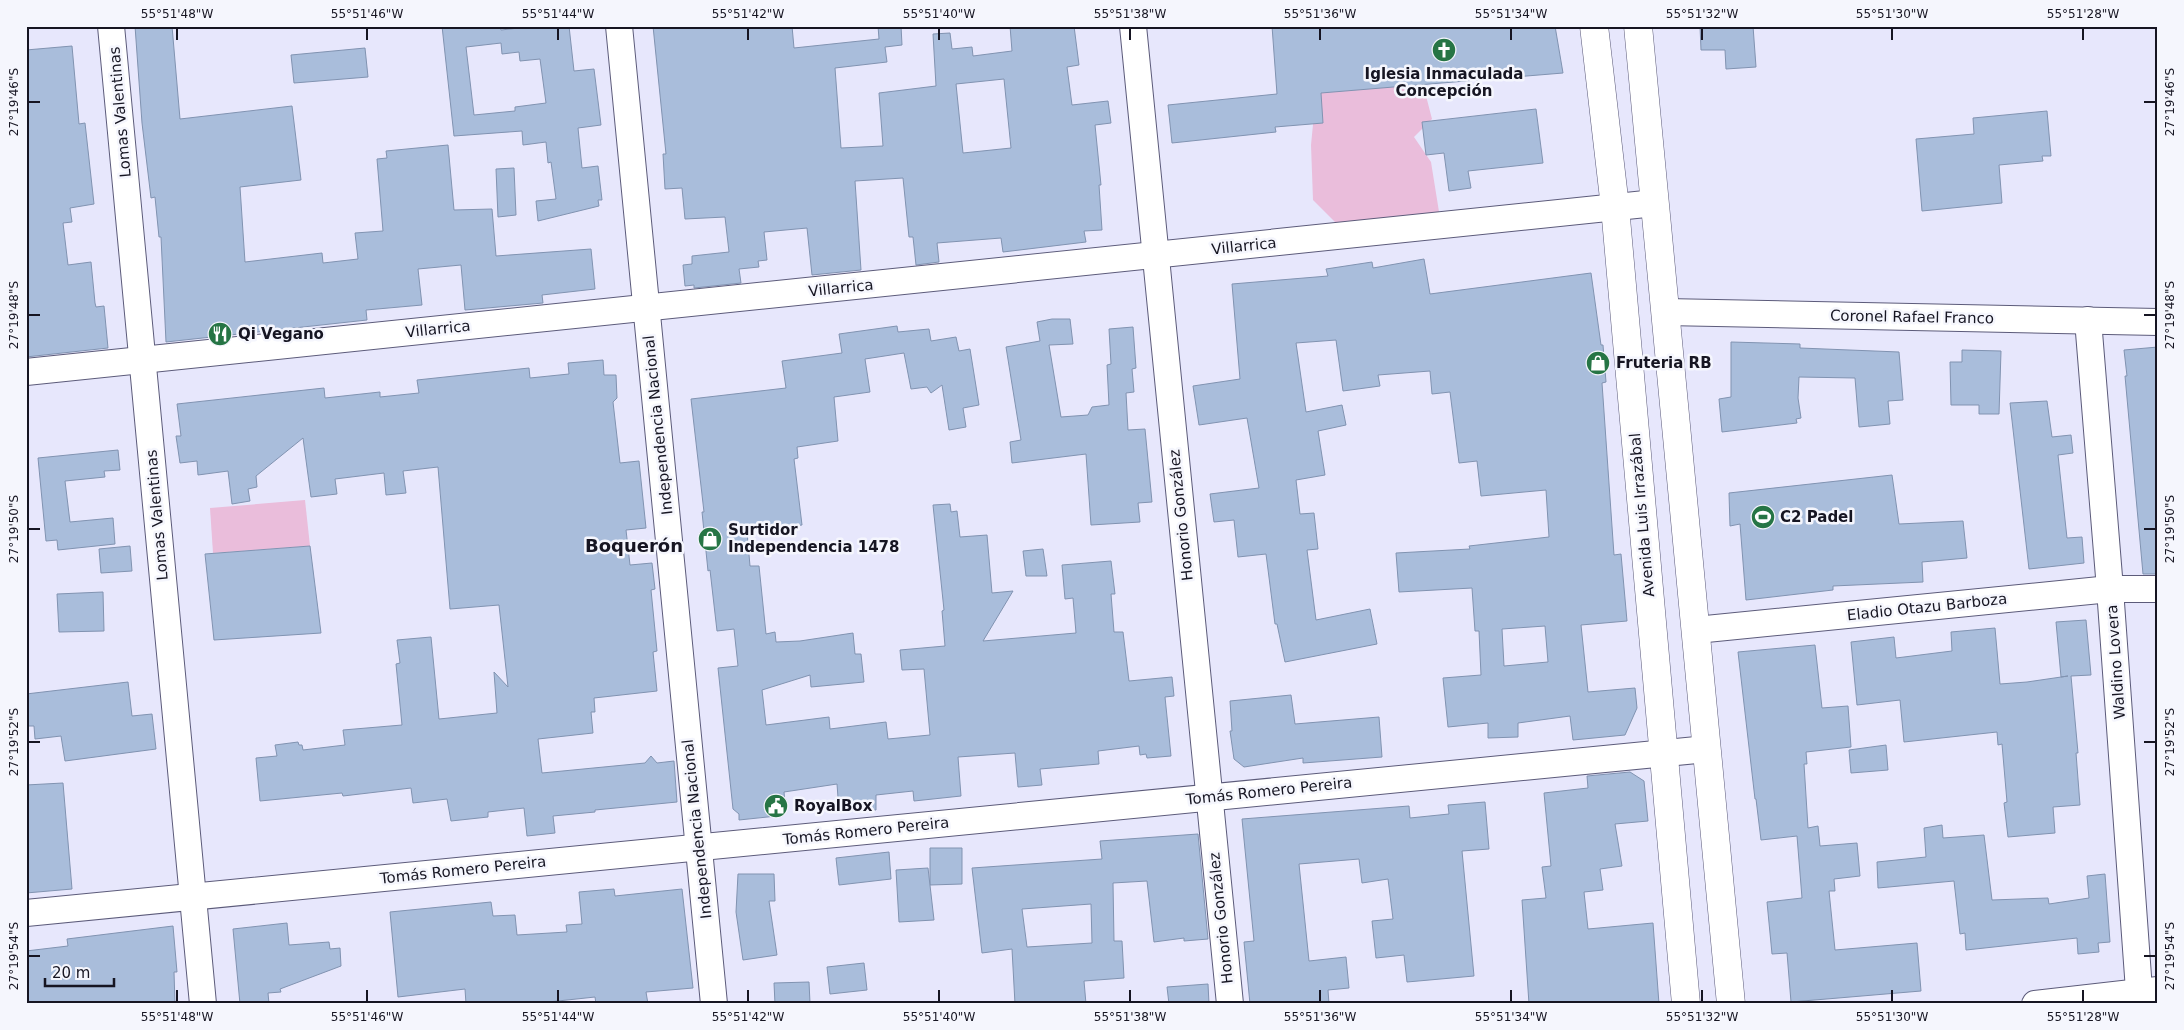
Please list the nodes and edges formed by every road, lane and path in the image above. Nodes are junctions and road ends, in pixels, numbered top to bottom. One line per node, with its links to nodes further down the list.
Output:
1 (112, 26): 13 (street, Lomas Valentinas)
2 (619, 26): 9 (street, Independencia Nacional)
3 (1133, 26): 8 (street, Honorio González)
4 (1594, 26): 7 (highway, Avenida Luis Irrazábal)
5 (1638, 26): 6 (highway)
6 (1655, 203): 7 (street, Villarrica); 10 (highway)
7 (1615, 207): 8 (street, Villarrica); 19 (highway, Avenida Luis Irrazábal)
8 (1156, 255): 9 (street, Villarrica); 20 (street, Honorio González)
9 (646, 308): 13 (street, Villarrica); 21 (street, Independencia Nacional)
10 (1666, 312): 11 (street, Coronel Rafael Franco); 17 (highway)
11 (2088, 320): 12 (street, Coronel Rafael Franco); 15 (street, Waldino Lovera)
12 (2158, 322)
13 (143, 360): 14 (street, Villarrica); 22 (street, Lomas Valentinas)
14 (26, 372)
15 (2110, 589): 16 (street, Eladio Otazu Barboza); 17 (street, Eladio Otazu Barboza); 24 (street, Waldino Lovera)
16 (2158, 589)
17 (1696, 630): 18 (highway)
18 (1707, 749): 19 (street, Tomás Romero Pereira); 29 (highway)
19 (1664, 753): 20 (street, Tomás Romero Pereira); 28 (highway, Avenida Luis Irrazábal)
20 (1210, 797): 21 (street, Tomás Romero Pereira); 27 (street, Honorio González)
21 (699, 847): 22 (street, Tomás Romero Pereira); 26 (street, Independencia Nacional)
22 (193, 897): 23 (street, Tomás Romero Pereira); 25 (street, Lomas Valentinas)
23 (26, 913)
24 (2145, 995): 30 (street)
25 (203, 1004)
26 (714, 1004)
27 (1230, 1004)
28 (1686, 1004)
29 (1731, 1004)
30 (2035, 1004)

